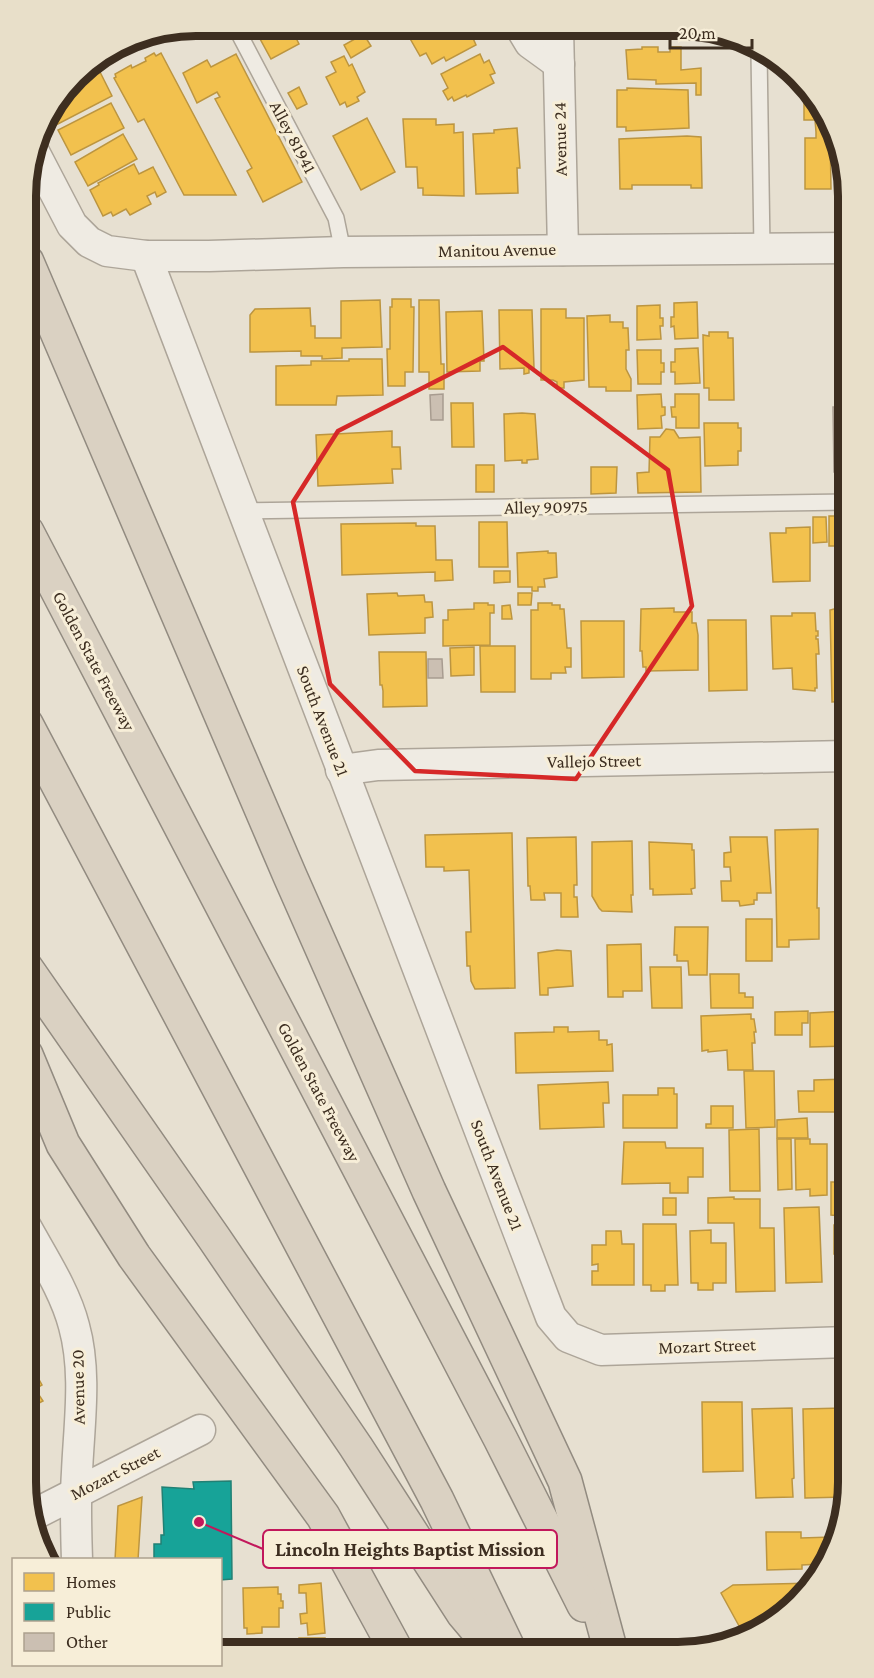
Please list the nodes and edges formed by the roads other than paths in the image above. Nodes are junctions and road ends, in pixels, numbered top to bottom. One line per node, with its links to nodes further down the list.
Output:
1 (240, 36): 10 (lane, Alley 81941)
2 (526, 36): 5 (street)
3 (558, 36): 5 (street, Avenue 24)
4 (759, 59): 9 (lane)
5 (559, 64): 8 (street, Avenue 24)
6 (39, 163): 11 (street)
7 (838, 248): 9 (street, Manitou Avenue)
8 (562, 249): 9 (street, Manitou Avenue); 10 (street, Manitou Avenue)
9 (762, 249)
10 (343, 252): 11 (street, Manitou Avenue)
11 (146, 256): 14 (street, South Avenue 21)
12 (36, 283): 32 (highway)
13 (838, 502): 14 (lane, Alley 90975)
14 (244, 511): 18 (street, South Avenue 21)
15 (36, 549): 31 (highway, Golden State Freeway)
16 (36, 743): 30 (highway)
17 (838, 756): 18 (street, Vallejo Street)
18 (341, 770): 22 (street, South Avenue 21)
19 (36, 983): 29 (highway)
20 (36, 1079): 28 (highway)
21 (36, 1245): 25 (street, Avenue 20)
22 (568, 1337): 23 (street, Mozart Street)
23 (838, 1342)
24 (200, 1430): 25 (street, Mozart Street)
25 (76, 1492): 26 (street, Mozart Street); 27 (street, Avenue 20)
26 (39, 1512)
27 (77, 1558)
28 (392, 1642)
29 (488, 1642)
30 (505, 1642)
31 (605, 1642)
32 (607, 1642)

